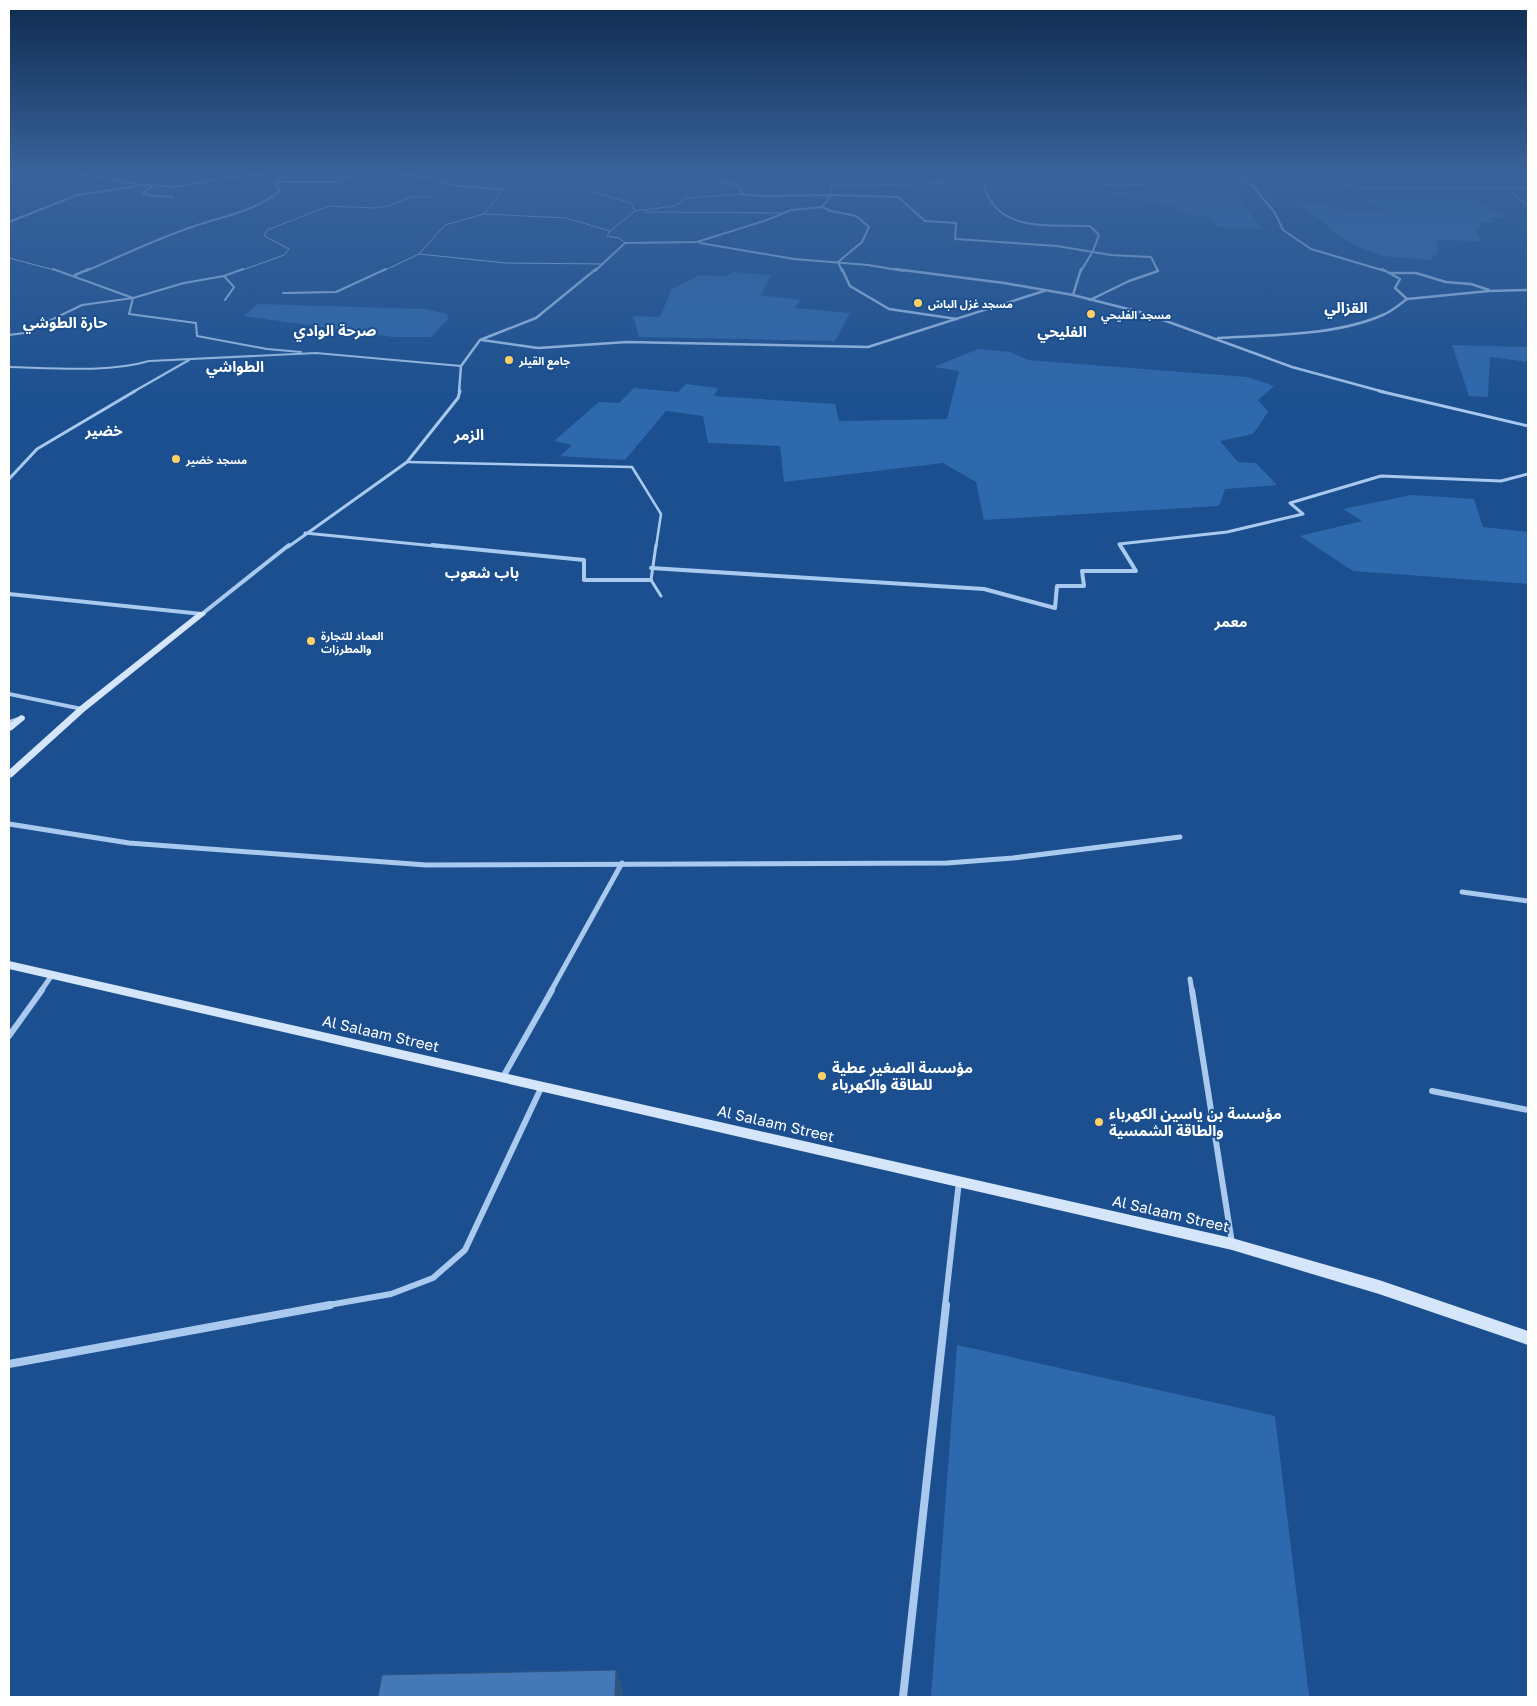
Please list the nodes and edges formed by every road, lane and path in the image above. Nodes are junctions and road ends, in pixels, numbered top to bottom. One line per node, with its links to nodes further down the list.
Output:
1 (127, 254): 14 (street)
2 (285, 254): 15 (lane)
3 (419, 254): 12 (lane); 19 (lane)
4 (614, 254): 12 (street)
5 (763, 254): 11 (street)
6 (848, 254): 11 (street)
7 (1091, 254): 20 (street)
8 (1105, 254): 24 (street)
9 (1326, 254): 13 (street)
10 (9, 258): 14 (lane)
11 (838, 262): 17 (street); 25 (street)
12 (602, 264): 28 (street)
13 (1390, 273): 18 (street); 22 (street)
14 (75, 275): 21 (lane)
15 (224, 276): 21 (lane); 23 (lane)
16 (1528, 290): 18 (street)
17 (1044, 291): 20 (street); 25 (street)
18 (1489, 291): 22 (street)
19 (283, 293)
20 (1073, 296): 24 (street)
21 (132, 298): 26 (lane); 29 (lane)
22 (1407, 299): 27 (street)
23 (225, 300)
24 (1090, 300): 27 (street)
25 (960, 319): 28 (street)
26 (9, 335)
27 (1214, 338): 33 (street)
28 (480, 340): 31 (street)
29 (316, 353): 30 (lane); 31 (lane)
30 (188, 360): 32 (lane); 36 (street)
31 (461, 366): 34 (street)
32 (9, 367)
33 (1528, 426)
34 (407, 462): 37 (street); 38 (lane)
35 (1528, 474): 38 (street)
36 (9, 479)
37 (305, 533): 39 (street); 42 (street)
38 (651, 568): 39 (lane)
39 (651, 580): 41 (lane)
40 (9, 594): 42 (street)
41 (661, 596)
42 (202, 614): 44 (main road)
43 (9, 694): 44 (street)
44 (82, 709): 49 (main road)
45 (9, 716): 46 (street)
46 (21, 718): 47 (street); 48 (main road)
47 (9, 723)
48 (9, 728)
49 (9, 775)
50 (9, 824): 52 (street)
51 (1180, 837): 52 (street)
52 (622, 863): 59 (street)
53 (1462, 892): 54 (street)
54 (1528, 901)
55 (9, 965): 56 (main road, Al Salaam Street)
56 (52, 975): 58 (street); 59 (main road, Al Salaam Street)
57 (1190, 979): 64 (street)
58 (9, 1036)
59 (503, 1077): 60 (main road, Al Salaam Street)
60 (542, 1086): 63 (main road, Al Salaam Street); 66 (street)
61 (1432, 1091): 62 (street)
62 (1528, 1110)
63 (959, 1181): 64 (main road, Al Salaam Street); 67 (street)
64 (1232, 1244): 65 (main road, Al Salaam Street)
65 (1528, 1338)
66 (9, 1364)
67 (903, 1697)

